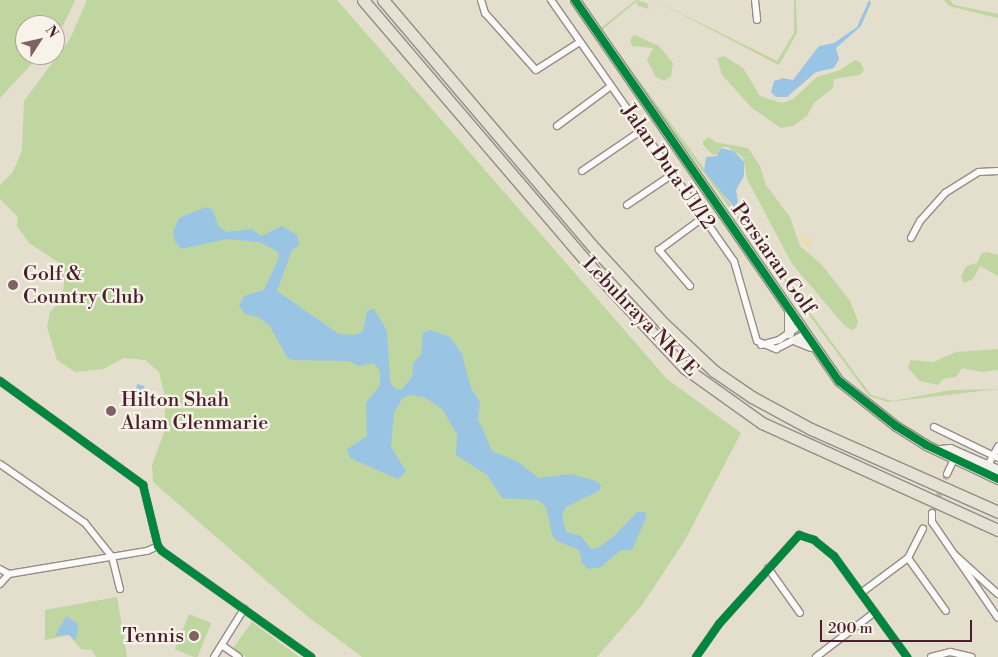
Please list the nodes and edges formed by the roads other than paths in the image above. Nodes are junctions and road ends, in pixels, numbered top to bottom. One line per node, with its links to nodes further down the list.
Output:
1 (363, 0): 41 (highway, Lebuhraya NKVE)
2 (383, 0): 38 (highway, Lebuhraya NKVE)
3 (481, 0): 8 (street)
4 (551, 0): 8 (street, Jalan Duta U1/12)
5 (575, 0): 19 (street, Persiaran Golf)
6 (755, 0): 7 (street)
7 (757, 20)
8 (580, 42): 9 (street, Jalan Duta U1/12)
9 (611, 86): 10 (street); 11 (street, Jalan Duta U1/12)
10 (557, 126)
11 (642, 130): 12 (street); 14 (street, Jalan Duta U1/12)
12 (582, 171)
13 (998, 171): 17 (street)
14 (673, 174): 15 (street); 16 (street, Jalan Duta U1/12)
15 (627, 205)
16 (704, 217): 18 (street); 25 (street, Jalan Duta U1/12)
17 (911, 238)
18 (690, 286)
19 (788, 308): 20 (street, Persiaran Golf); 21 (street)
20 (799, 326): 21 (street); 22 (street, Persiaran Golf)
21 (789, 333): 23 (street)
22 (805, 334): 24 (street); 27 (street, Persiaran Golf)
23 (779, 340): 25 (street); 26 (street)
24 (796, 340): 26 (street); 27 (street)
25 (761, 345): 26 (street)
26 (783, 347)
27 (820, 355): 31 (street, Persiaran Golf)
28 (0, 381): 42 (street)
29 (934, 427): 32 (street)
30 (998, 446): 32 (street)
31 (956, 455): 34 (street, Persiaran Golf); 36 (street)
32 (995, 457): 34 (street)
33 (0, 464): 44 (street)
34 (986, 469): 35 (street, Persiaran Golf); 37 (street, Persiaran Golf)
35 (998, 470)
36 (947, 474)
37 (998, 479)
38 (998, 512)
39 (932, 513): 43 (street)
40 (923, 528): 45 (street)
41 (998, 530)
42 (158, 546): 44 (street); 53 (street)
43 (952, 553): 52 (street); 57 (street)
44 (112, 556): 48 (street); 50 (street)
45 (908, 558): 51 (street); 54 (street)
46 (768, 568): 51 (street); 56 (street); 62 (street)
47 (0, 569): 48 (street)
48 (9, 574): 49 (street)
49 (0, 584)
50 (120, 589)
51 (861, 593): 55 (street)
52 (998, 594)
53 (244, 610): 58 (street); 61 (street)
54 (946, 611)
55 (875, 612): 63 (street); 64 (street)
56 (800, 613)
57 (998, 618)
58 (223, 646): 59 (street); 60 (street)
59 (214, 657)
60 (239, 657)
61 (312, 657)
62 (696, 657)
63 (816, 657)
64 (907, 657)
65 (931, 657): 66 (street)
66 (971, 657)

